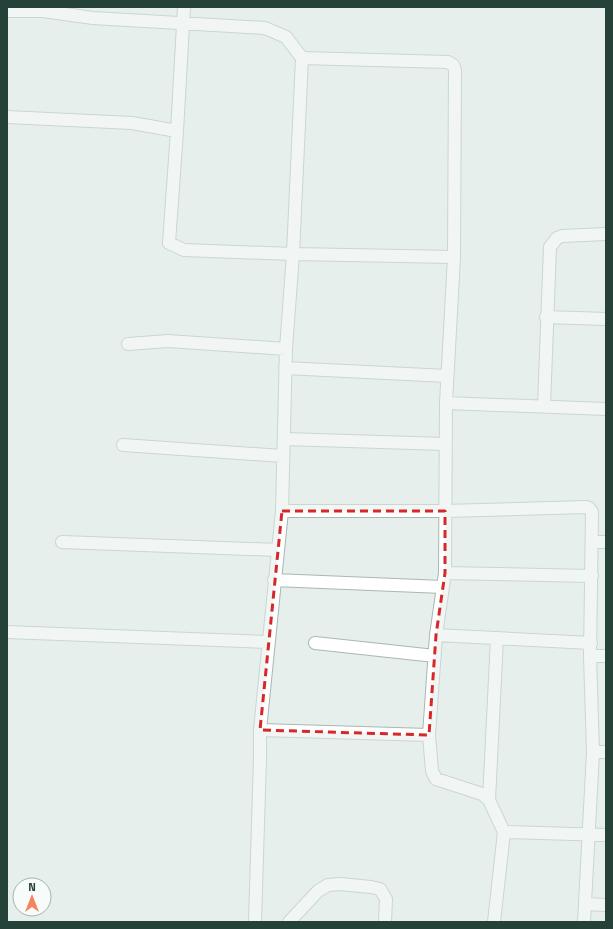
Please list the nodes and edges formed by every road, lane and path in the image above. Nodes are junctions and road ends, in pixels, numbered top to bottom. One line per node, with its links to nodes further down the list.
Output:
1 (184, 7): 3 (street)
2 (7, 11): 3 (street)
3 (183, 23): 4 (street); 6 (street)
4 (302, 58): 8 (street); 9 (street)
5 (7, 117): 6 (street)
6 (177, 131): 8 (street)
7 (606, 234): 10 (street)
8 (293, 254): 9 (street); 13 (street)
9 (454, 257): 15 (street)
10 (546, 317): 11 (street); 17 (street)
11 (606, 319)
12 (128, 344): 13 (street)
13 (286, 350): 14 (street)
14 (285, 368): 15 (street); 19 (street)
15 (447, 376): 16 (street)
16 (446, 403): 17 (street); 20 (street)
17 (544, 406): 18 (street)
18 (606, 409)
19 (284, 439): 20 (street); 22 (street)
20 (445, 444): 24 (street)
21 (123, 445): 22 (street)
22 (283, 456): 23 (street)
23 (282, 511): 24 (street); 28 (street)
24 (445, 511): 26 (street); 29 (street)
25 (62, 542): 28 (street)
26 (592, 542): 27 (street); 30 (street)
27 (606, 542)
28 (278, 550): 31 (street)
29 (445, 573): 30 (street); 32 (street)
30 (592, 576): 38 (street)
31 (274, 580): 32 (street); 36 (street)
32 (443, 587): 34 (street)
33 (7, 632): 36 (street)
34 (436, 635): 35 (street); 39 (street)
35 (497, 638): 38 (street); 46 (street)
36 (268, 642): 42 (street)
37 (315, 643): 39 (street)
38 (591, 643): 40 (street)
39 (435, 656): 43 (street)
40 (590, 656): 41 (street); 44 (street)
41 (606, 656)
42 (260, 730): 43 (street); 52 (street)
43 (429, 735): 46 (street)
44 (593, 752): 45 (street); 48 (street)
45 (606, 752)
46 (489, 800): 47 (street)
47 (504, 832): 48 (street); 55 (street)
48 (588, 834): 49 (street); 50 (street)
49 (606, 835)
50 (586, 904): 51 (street); 56 (street)
51 (606, 905)
52 (255, 922)
53 (290, 922): 54 (street)
54 (386, 922)
55 (494, 922)
56 (584, 922)

